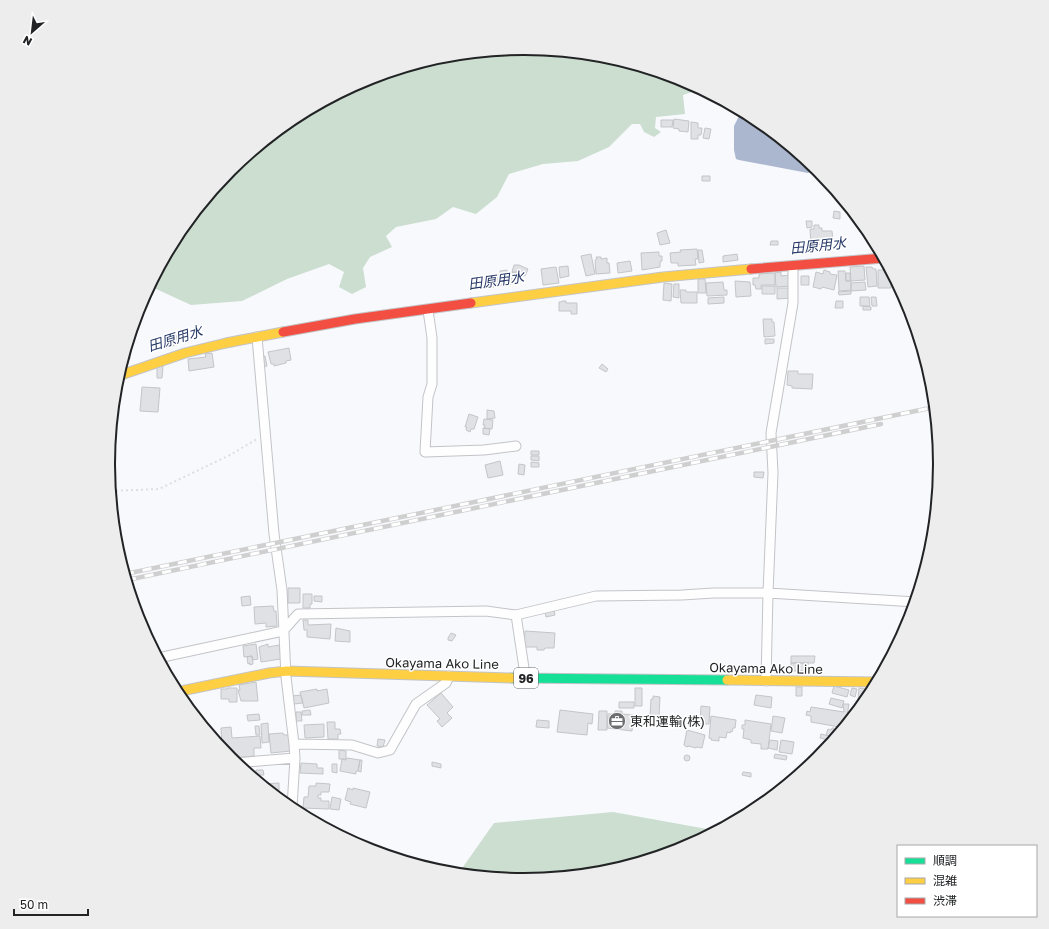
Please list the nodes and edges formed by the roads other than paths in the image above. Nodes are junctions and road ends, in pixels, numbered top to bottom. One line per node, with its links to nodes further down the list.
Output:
1 (878, 259): 2 (street)
2 (793, 266): 3 (street); 7 (street)
3 (428, 310): 4 (street); 6 (street)
4 (257, 338): 5 (street); 10 (street)
5 (126, 373)
6 (516, 446)
7 (768, 593): 8 (street); 9 (street); 15 (street)
8 (910, 602)
9 (516, 614): 10 (street); 14 (street)
10 (283, 632): 11 (street); 12 (street)
11 (163, 657)
12 (287, 672): 13 (street, Okayama Ako Line / 96); 17 (street, Okayama Ako Line / 96); 18 (street)
13 (449, 676): 14 (street, Okayama Ako Line / 96); 18 (street)
14 (524, 678): 15 (street, Okayama Ako Line / 96)
15 (766, 681): 16 (street, Okayama Ako Line / 96)
16 (871, 682)
17 (183, 691)
18 (294, 744): 19 (street)
19 (295, 758): 20 (street); 21 (street)
20 (244, 762)
21 (292, 802)

